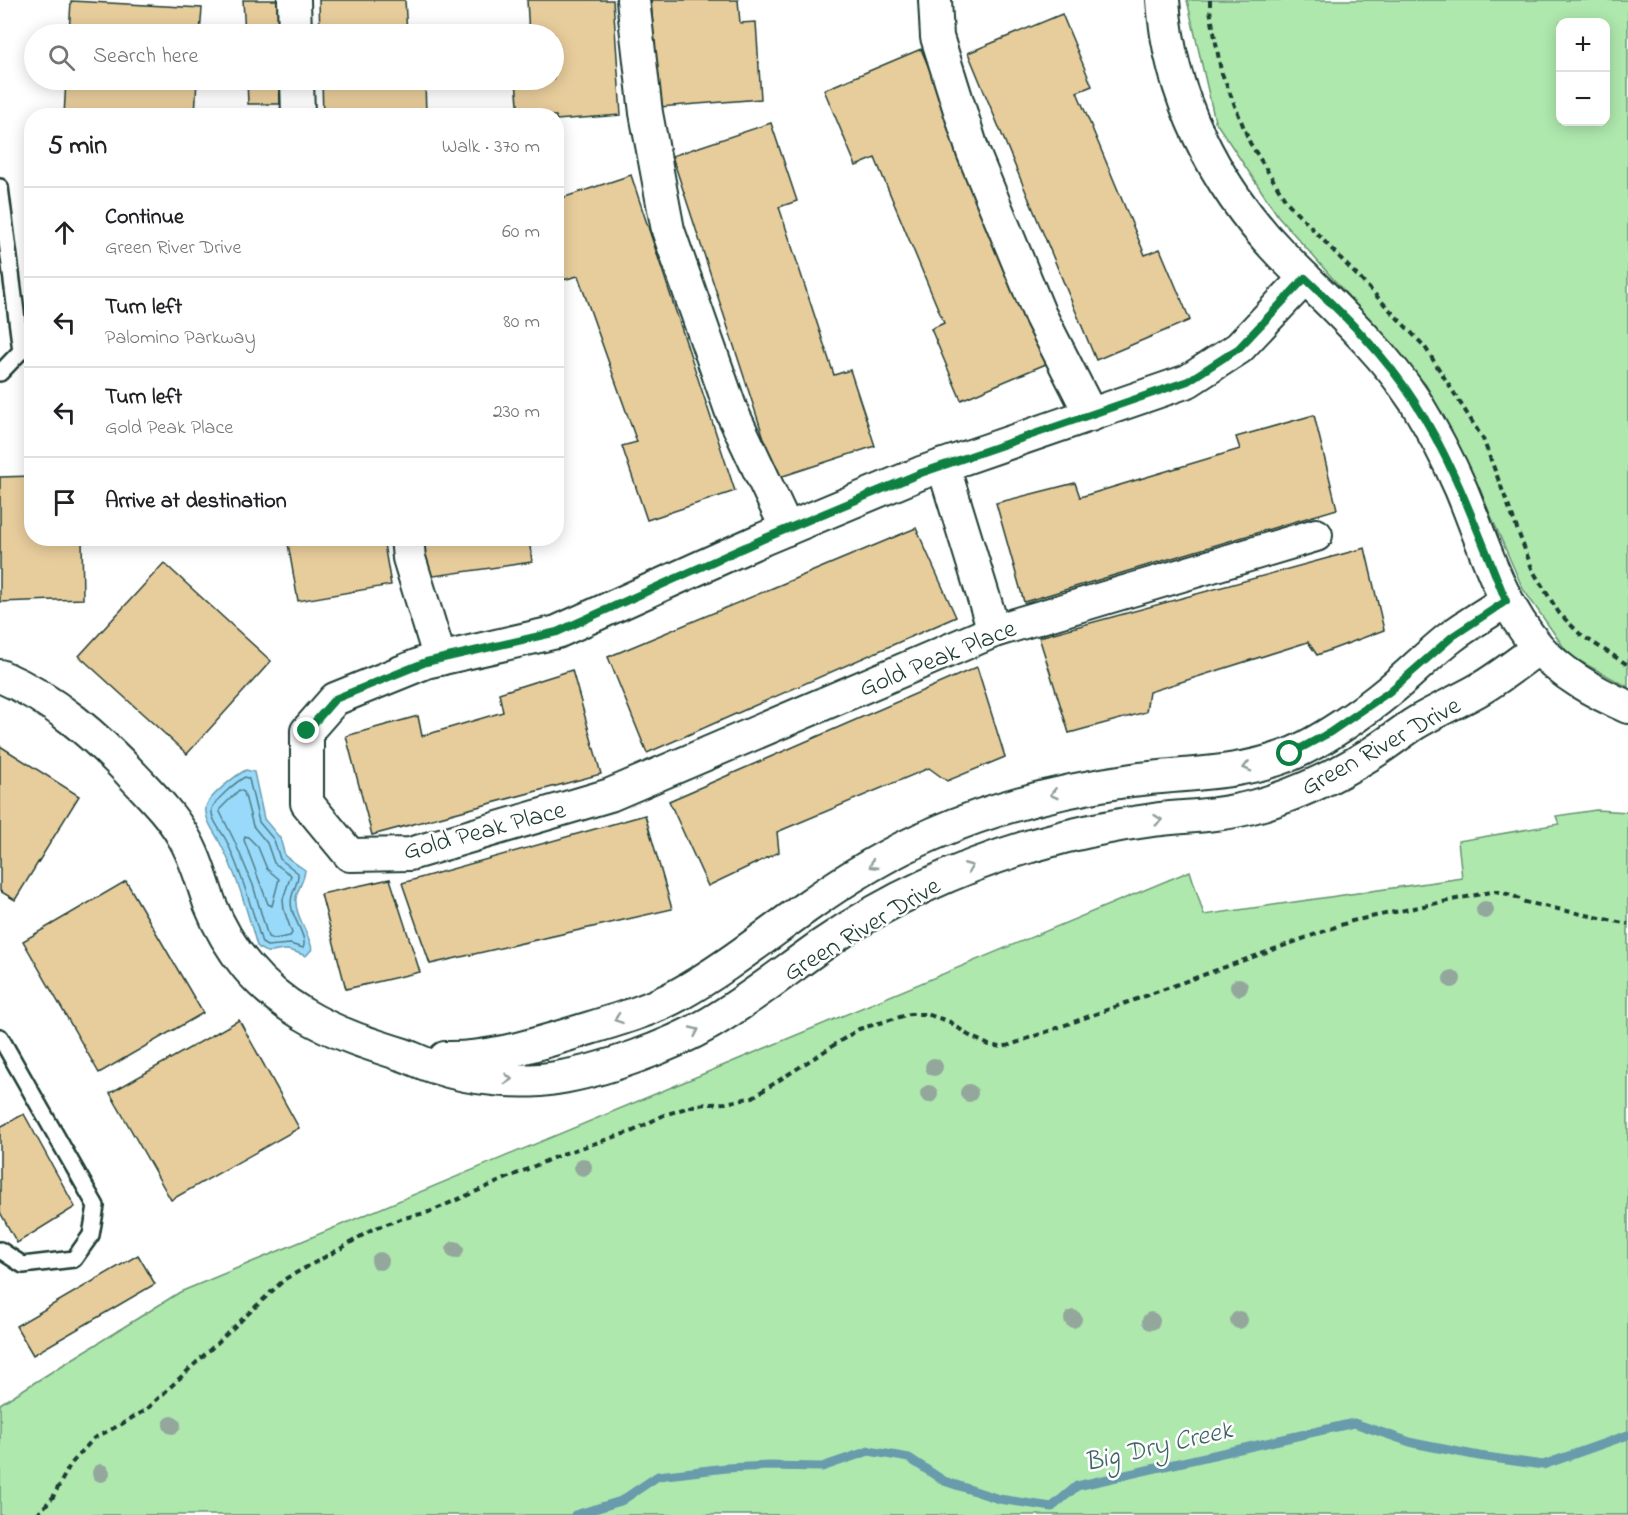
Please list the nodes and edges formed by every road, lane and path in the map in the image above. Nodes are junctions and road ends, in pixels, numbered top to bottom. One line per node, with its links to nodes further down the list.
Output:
1 (294, 0): 5 (street)
2 (633, 0): 13 (street)
3 (935, 0): 11 (street)
4 (1163, 0): 9 (street)
5 (295, 24)
6 (297, 90): 7 (street)
7 (298, 108)
8 (0, 187): 10 (lane)
9 (1305, 278): 11 (street, Gold Peak Place); 16 (street)
10 (0, 373)
11 (1091, 415): 12 (street, Gold Peak Place)
12 (944, 465): 13 (street, Gold Peak Place); 17 (street)
13 (788, 529): 19 (street, Gold Peak Place)
14 (1316, 535): 17 (street, Gold Peak Place)
15 (408, 546): 19 (street)
16 (1506, 601): 18 (street); 24 (street, Green River Drive, one-way to 24)
17 (993, 631): 19 (street, Gold Peak Place)
18 (1538, 648): 21 (street); 24 (street, Green River Drive, one-way to 18)
19 (440, 659)
20 (0, 676): 24 (street, Green River Drive)
21 (1628, 707)
22 (1628, 924): 26 (path)
23 (0, 1037): 25 (lane)
24 (411, 1057)
25 (0, 1250)
26 (37, 1515)

